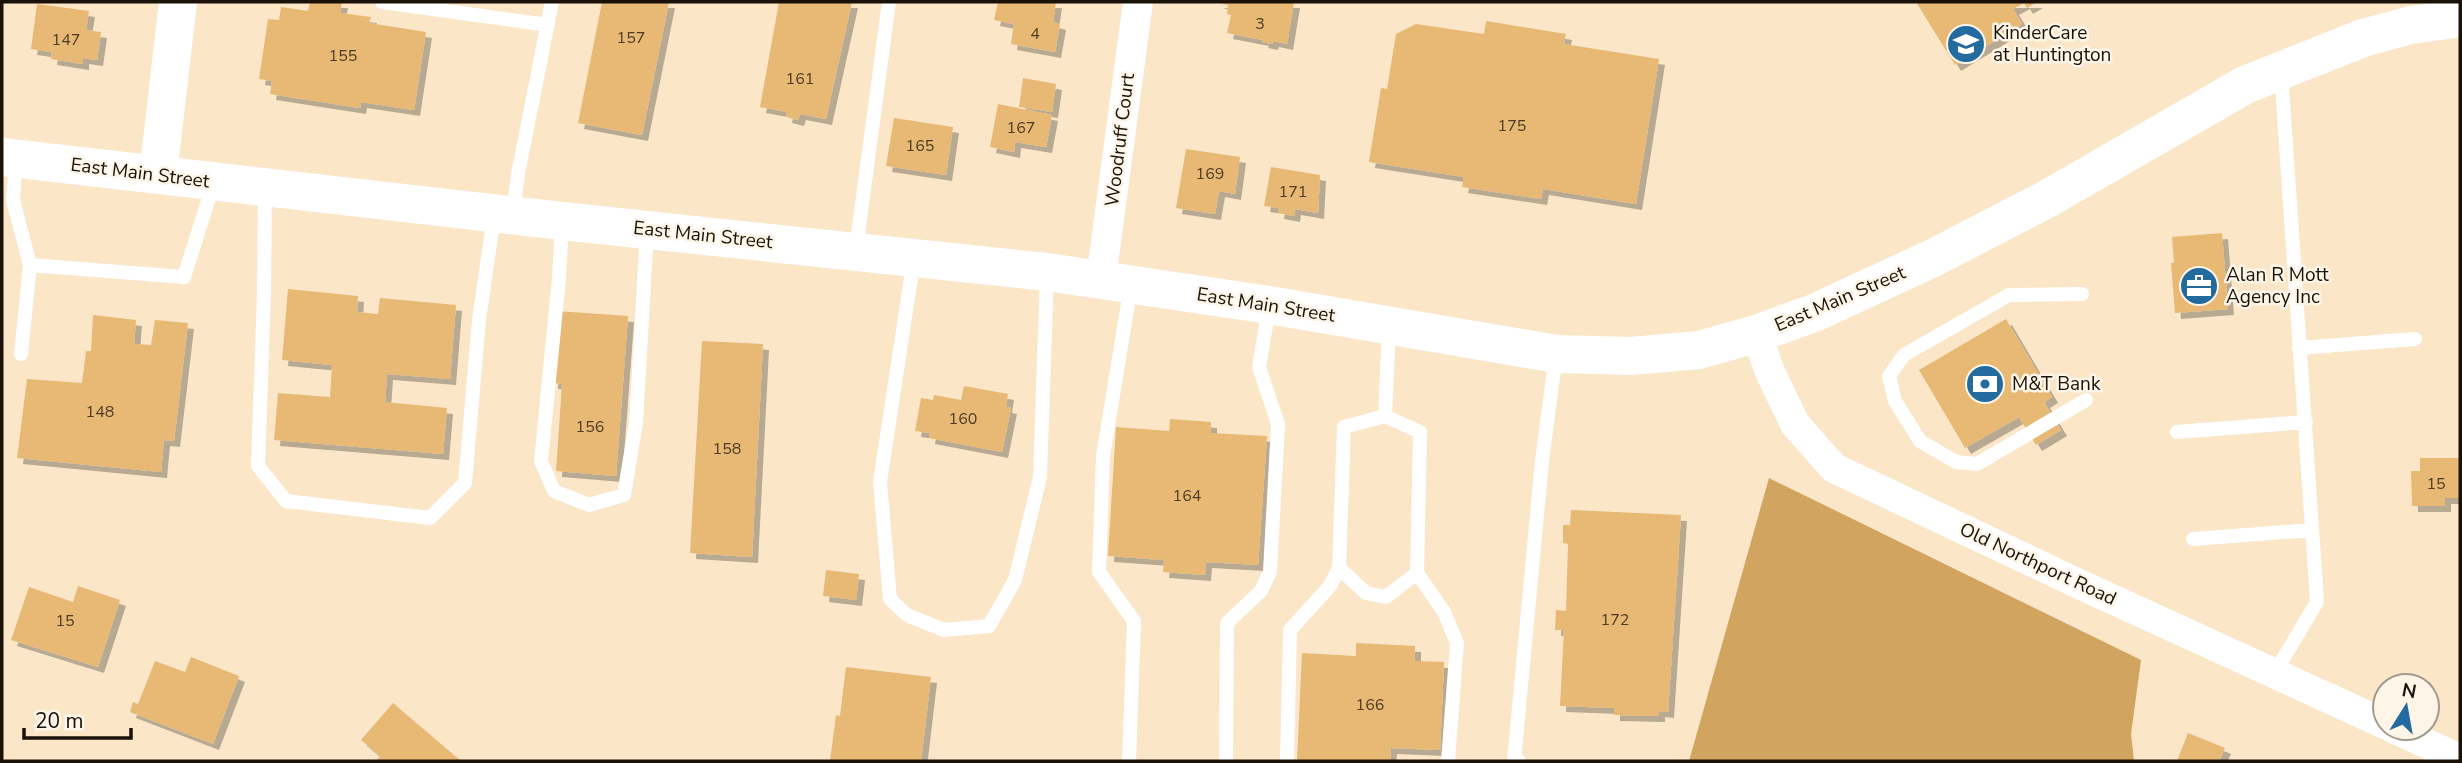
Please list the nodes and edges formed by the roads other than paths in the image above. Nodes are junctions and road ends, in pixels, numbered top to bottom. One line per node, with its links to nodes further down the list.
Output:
1 (178, 2): 10 (main road)
2 (382, 2): 7 (lane)
3 (552, 2): 7 (lane)
4 (889, 2): 16 (lane)
5 (1138, 2): 20 (street, Woodruff Court)
6 (2460, 18): 8 (main road, East Main Street)
7 (548, 25): 13 (lane)
8 (2281, 72): 24 (main road, East Main Street); 26 (lane)
9 (9, 158): 10 (main road, East Main Street); 18 (lane)
10 (158, 175): 11 (main road, East Main Street)
11 (214, 182): 12 (main road, East Main Street); 18 (lane)
12 (265, 188): 13 (main road, East Main Street); 13 (lane)
13 (504, 214): 14 (main road, East Main Street)
14 (562, 221): 15 (main road, East Main Street); 15 (lane)
15 (647, 230): 16 (main road, East Main Street)
16 (856, 251): 17 (main road, East Main Street)
17 (914, 257): 19 (main road, East Main Street); 19 (lane)
18 (30, 265): 27 (lane)
19 (1047, 272): 20 (main road, East Main Street)
20 (1116, 281): 22 (main road, East Main Street); 41 (lane)
21 (2082, 294): 29 (lane)
22 (1269, 305): 23 (main road, East Main Street); 42 (lane)
23 (1389, 327): 28 (main road, East Main Street); 30 (lane)
24 (1756, 334): 28 (main road, East Main Street); 37 (street, Old Northport Road)
25 (2415, 340): 26 (lane)
26 (2299, 348): 31 (lane)
27 (21, 354)
28 (1556, 354): 45 (lane)
29 (2085, 400)
30 (1385, 416): 35 (lane); 36 (lane)
31 (2306, 422): 32 (lane); 33 (lane)
32 (2177, 432)
33 (2312, 530): 34 (lane); 37 (lane)
34 (2193, 539)
35 (1339, 568): 36 (lane); 43 (lane)
36 (1418, 573): 44 (lane)
37 (2274, 674): 38 (street, Old Northport Road)
38 (2371, 718)
39 (2423, 742): 40 (street)
40 (2460, 759)
41 (1129, 761)
42 (1226, 761)
43 (1287, 761)
44 (1448, 761)
45 (1519, 761)

